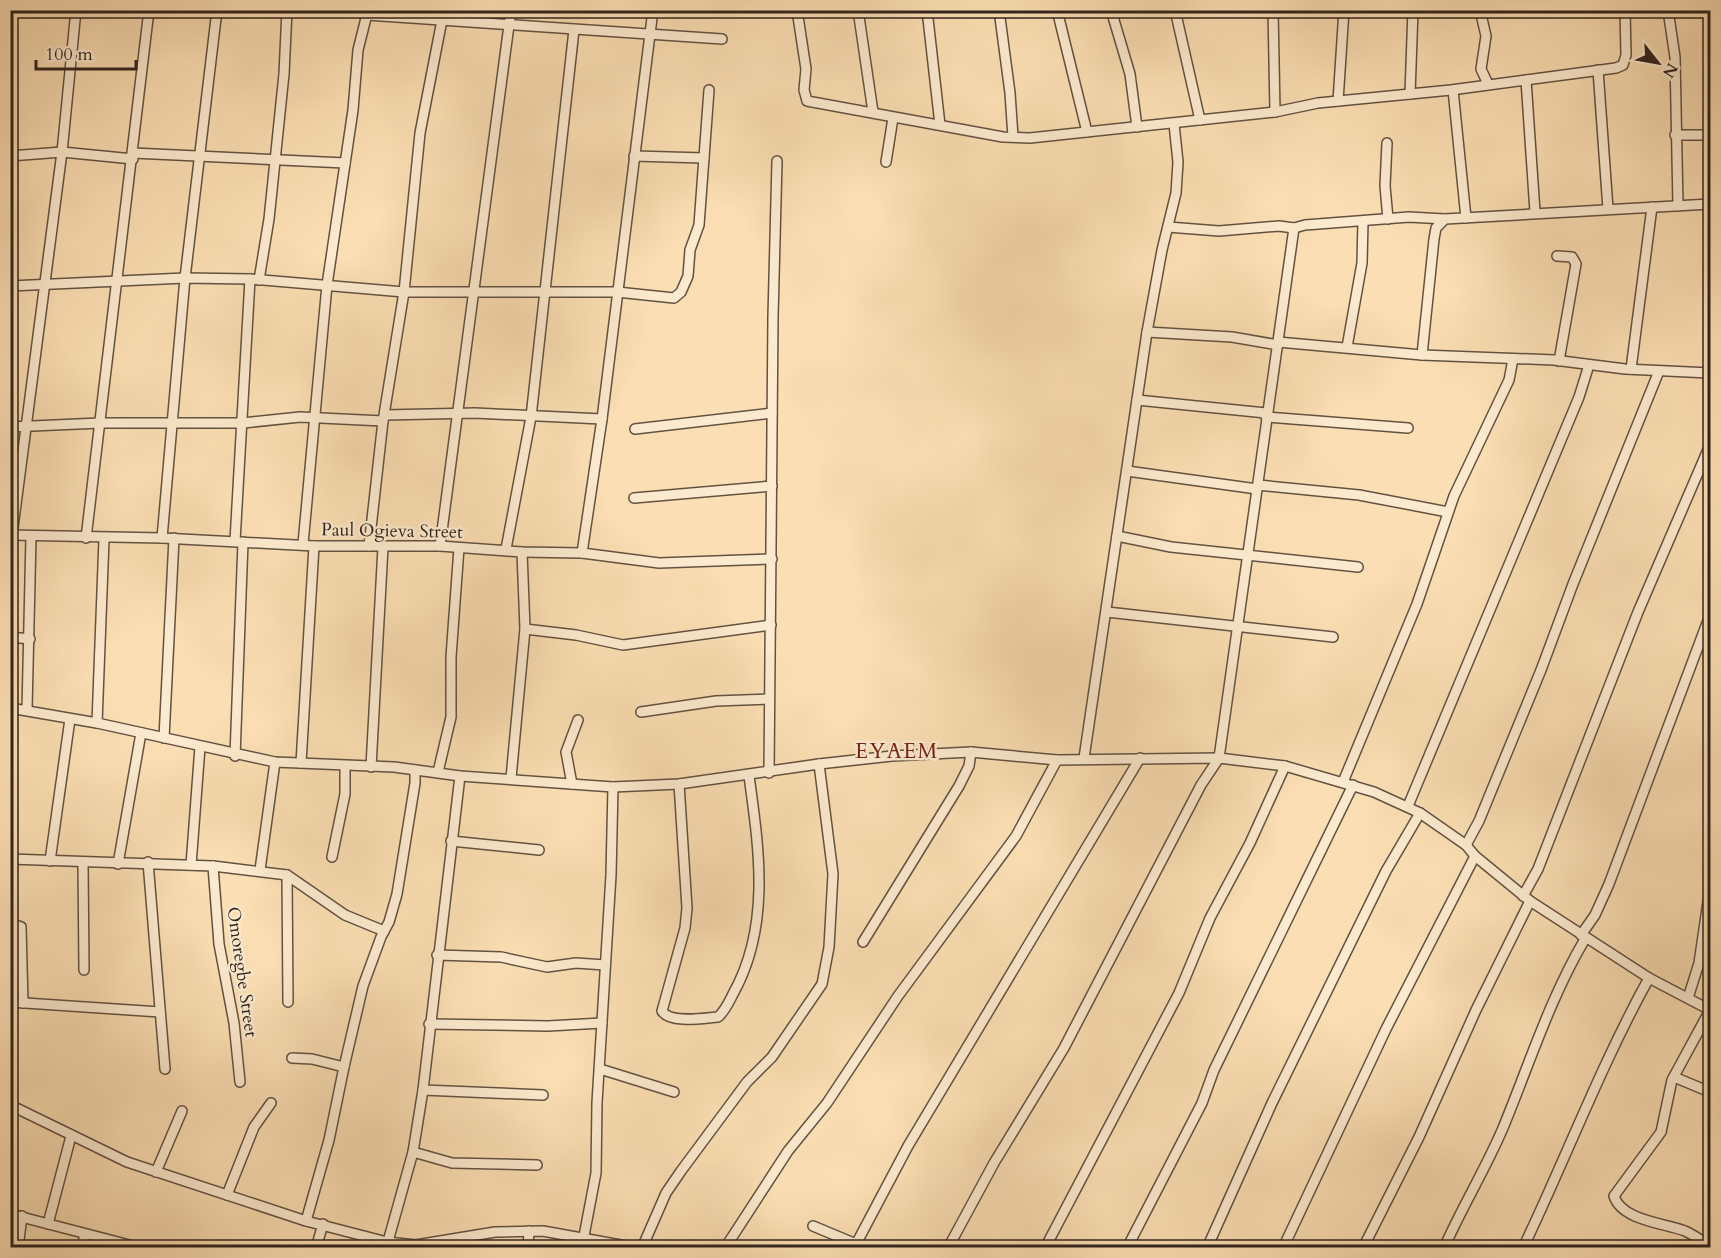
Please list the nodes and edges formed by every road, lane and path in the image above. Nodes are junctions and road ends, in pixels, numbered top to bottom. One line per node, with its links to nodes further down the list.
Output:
1 (76, 10): 45 (street)
2 (149, 10): 47 (street)
3 (217, 10): 48 (street)
4 (286, 10): 50 (street)
5 (512, 10): 22 (street)
6 (653, 10): 24 (street)
7 (797, 10): 33 (street)
8 (858, 10): 33 (street)
9 (927, 10): 38 (street)
10 (999, 10): 43 (street)
11 (1057, 10): 40 (street)
12 (1111, 10): 39 (street)
13 (1175, 10): 36 (street)
14 (1273, 10): 34 (street)
15 (1344, 10): 32 (street)
16 (1413, 10): 31 (street)
17 (1480, 10): 28 (street)
18 (1625, 10): 26 (street)
19 (1668, 10): 41 (street)
20 (367, 13): 21 (street); 54 (street)
21 (443, 15): 22 (street); 73 (street)
22 (511, 26): 23 (street); 74 (street)
23 (574, 30): 24 (street); 76 (street)
24 (650, 35): 25 (street); 49 (street)
25 (722, 39)
26 (1598, 70): 27 (street); 58 (street)
27 (1526, 80): 28 (street); 59 (street)
28 (1488, 84): 30 (street)
29 (709, 90): 51 (street)
30 (1453, 90): 31 (street); 60 (street)
31 (1410, 94): 32 (street)
32 (1338, 101): 34 (street)
33 (873, 112): 35 (street)
34 (1275, 112): 36 (street)
35 (892, 118): 38 (street); 53 (street)
36 (1200, 120): 37 (street)
37 (1174, 124): 39 (street); 64 (street)
38 (940, 125): 43 (street)
39 (1137, 127): 40 (street)
40 (1087, 132): 43 (street)
41 (1675, 135): 42 (street); 56 (street)
42 (1710, 135)
43 (1013, 137)
44 (1387, 143): 61 (street)
45 (62, 152): 46 (street); 47 (street); 70 (street)
46 (10, 156)
47 (133, 156): 48 (street); 69 (street)
48 (201, 156): 50 (street); 67 (street)
49 (634, 156): 51 (street); 75 (street)
50 (273, 158): 54 (street); 68 (street)
51 (704, 158): 75 (street)
52 (777, 161): 88 (street)
53 (886, 162)
54 (345, 163): 71 (street)
55 (1710, 204): 56 (street)
56 (1678, 206): 57 (street)
57 (1652, 207): 58 (street); 84 (street)
58 (1608, 209): 59 (street)
59 (1535, 212): 60 (street)
60 (1466, 218): 62 (street)
61 (1389, 219): 62 (street); 63 (street)
62 (1445, 219): 80 (street)
63 (1364, 221): 65 (street); 79 (street)
64 (1168, 227): 65 (street); 77 (street)
65 (1294, 228): 78 (street)
66 (1557, 256): 82 (street)
67 (185, 278): 68 (street); 69 (street); 95 (street)
68 (255, 280): 71 (street); 97 (street)
69 (116, 282): 70 (street); 96 (street)
70 (44, 283): 72 (street); 98 (street)
71 (327, 285): 73 (street); 92 (street)
72 (10, 286)
73 (404, 292): 74 (street); 93 (street)
74 (472, 292): 76 (street); 89 (street)
75 (616, 292): 76 (street); 94 (street)
76 (545, 293): 91 (street)
77 (1147, 332): 78 (street); 87 (street)
78 (1278, 343): 79 (street); 90 (street)
79 (1347, 347): 80 (street)
80 (1422, 355): 81 (street)
81 (1513, 359): 82 (street); 107 (street)
82 (1559, 361): 83 (street)
83 (1588, 365): 84 (street); 169 (street)
84 (1631, 369): 85 (street)
85 (1659, 371): 86 (street); 172 (street)
86 (1710, 373)
87 (1137, 400): 90 (street); 103 (street)
88 (772, 413): 101 (street); 104 (street)
89 (459, 414): 91 (street); 93 (street); 119 (street)
90 (1266, 415): 100 (street); 105 (street)
91 (531, 417): 94 (street); 122 (street)
92 (314, 418): 93 (street); 97 (street); 116 (street)
93 (384, 418): 118 (street)
94 (602, 419): 124 (street)
95 (173, 422): 96 (street); 97 (street); 112 (street)
96 (100, 423): 98 (street); 111 (street)
97 (243, 423): 115 (street)
98 (27, 426): 99 (street); 108 (street)
99 (10, 427)
100 (1408, 428)
101 (635, 429)
102 (1710, 445): 186 (street)
103 (1127, 471): 105 (street); 110 (street)
104 (772, 486): 106 (street); 126 (street)
105 (1258, 487): 107 (street); 125 (street)
106 (634, 498)
107 (1448, 512): 164 (street)
108 (11, 535): 109 (street, Paul Ogieva Street)
109 (31, 536): 111 (street, Paul Ogieva Street); 135 (street)
110 (1117, 536): 125 (street); 128 (street)
111 (87, 538): 114 (street, Paul Ogieva Street)
112 (162, 538): 113 (street, Paul Ogieva Street); 114 (street, Paul Ogieva Street)
113 (174, 538): 115 (street, Paul Ogieva Street); 144 (street)
114 (104, 539): 142 (street)
115 (239, 542): 116 (street, Paul Ogieva Street); 147 (street)
116 (303, 544): 117 (street, Paul Ogieva Street)
117 (314, 546): 118 (street, Paul Ogieva Street); 153 (street)
118 (369, 546): 120 (street, Paul Ogieva Street)
119 (440, 546): 120 (street, Paul Ogieva Street); 121 (street, Paul Ogieva Street)
120 (383, 548): 157 (street)
121 (459, 548): 122 (street, Paul Ogieva Street); 159 (street)
122 (506, 549): 123 (street, Paul Ogieva Street)
123 (522, 552): 124 (street, Paul Ogieva Street); 132 (street)
124 (582, 553): 126 (street, Paul Ogieva Street)
125 (1247, 556): 127 (street); 131 (street)
126 (772, 559): 130 (street)
127 (1358, 567)
128 (1107, 612): 131 (street); 148 (street)
129 (1710, 615): 189 (street)
130 (771, 625): 132 (street); 136 (street)
131 (1238, 626): 134 (street); 150 (street)
132 (525, 629): 163 (street)
133 (10, 637): 135 (street)
134 (1333, 638)
135 (30, 639): 138 (street)
136 (769, 699): 139 (street); 160 (street)
137 (10, 708): 138 (street)
138 (27, 710): 140 (street)
139 (641, 712)
140 (70, 718): 142 (street); 177 (street)
141 (578, 720): 165 (street)
142 (97, 723): 143 (street)
143 (141, 733): 144 (street); 180 (street)
144 (164, 738): 145 (street)
145 (200, 747): 147 (street); 181 (street)
146 (971, 752): 151 (street); 154 (street); 190 (street)
147 (235, 756): 152 (street)
148 (1084, 758): 149 (street); 151 (street)
149 (1140, 758): 150 (street); 234 (street)
150 (1219, 758): 156 (street); 244 (street)
151 (1057, 760): 243 (street)
152 (275, 762): 153 (street); 183 (street)
153 (301, 763): 155 (street)
154 (819, 764): 160 (street); 242 (street)
155 (345, 766): 157 (street); 175 (street)
156 (1285, 766): 164 (street); 245 (street)
157 (371, 767): 158 (street)
158 (415, 770): 159 (street); 188 (street)
159 (438, 772): 161 (street)
160 (769, 772): 162 (street)
161 (460, 776): 163 (street); 171 (street)
162 (749, 776): 166 (street); 166 (street)
163 (511, 778): 165 (street)
164 (1343, 782): 167 (street)
165 (572, 784): 168 (street)
166 (678, 784): 168 (street)
167 (1353, 785): 169 (street); 246 (street)
168 (613, 787): 192 (street)
169 (1408, 806): 170 (street)
170 (1420, 813): 172 (street); 247 (street)
171 (451, 841): 173 (street); 191 (street)
172 (1466, 845): 174 (street)
173 (539, 850)
174 (1474, 856): 186 (street); 248 (street)
175 (332, 857)
176 (10, 859): 177 (street)
177 (50, 861): 178 (street)
178 (83, 862): 180 (street); 193 (street)
179 (148, 862): 180 (street); 181 (street); 200 (street)
180 (118, 864)
181 (191, 865): 182 (street)
182 (213, 866): 183 (street); 208 (street, Omoregbe Street)
183 (260, 870): 184 (street)
184 (287, 875): 188 (street); 197 (street)
185 (1710, 888): 195 (street)
186 (1527, 899): 189 (street); 249 (street)
187 (10, 923): 198 (street)
188 (384, 931): 204 (street)
189 (1583, 937): 194 (street); 250 (street)
190 (863, 942)
191 (437, 955): 192 (street); 202 (street)
192 (605, 965): 201 (street)
193 (84, 970)
194 (1649, 978): 195 (street); 251 (street)
195 (1688, 998): 199 (street)
196 (10, 1002): 198 (street)
197 (288, 1002)
198 (22, 1003): 200 (street)
199 (1710, 1010): 207 (street)
200 (160, 1012): 205 (street)
201 (602, 1023): 202 (street); 206 (street)
202 (429, 1024): 209 (street)
203 (292, 1058): 204 (street)
204 (344, 1067): 223 (street)
205 (165, 1069)
206 (600, 1069): 210 (street); 229 (street)
207 (1674, 1077): 211 (street); 235 (street)
208 (240, 1082)
209 (423, 1090): 212 (street); 217 (street)
210 (674, 1092)
211 (1710, 1092)
212 (543, 1095)
213 (272, 1103): 220 (street)
214 (10, 1105): 216 (street)
215 (182, 1111): 219 (street)
216 (71, 1136): 219 (street); 224 (street)
217 (413, 1152): 218 (street); 231 (street)
218 (537, 1165)
219 (156, 1172): 220 (street)
220 (227, 1195): 223 (street)
221 (10, 1214): 222 (street)
222 (22, 1216): 224 (street); 236 (street)
223 (306, 1221): 225 (street)
224 (48, 1224): 228 (street)
225 (322, 1224): 231 (street); 239 (street)
226 (813, 1226): 234 (street)
227 (529, 1231): 229 (street); 230 (street); 240 (street)
228 (84, 1234): 233 (street); 237 (street)
229 (584, 1236): 232 (street)
230 (456, 1243): 231 (street)
231 (387, 1245)
232 (608, 1245): 241 (street)
233 (128, 1246): 238 (street)
234 (855, 1246)
235 (1710, 1246)
236 (18, 1248)
237 (84, 1248)
238 (141, 1248)
239 (316, 1248)
240 (528, 1248)
241 (637, 1248)
242 (642, 1248)
243 (724, 1248)
244 (948, 1248)
245 (1045, 1248)
246 (1127, 1248)
247 (1207, 1248)
248 (1283, 1248)
249 (1363, 1248)
250 (1444, 1248)
251 (1523, 1248)

